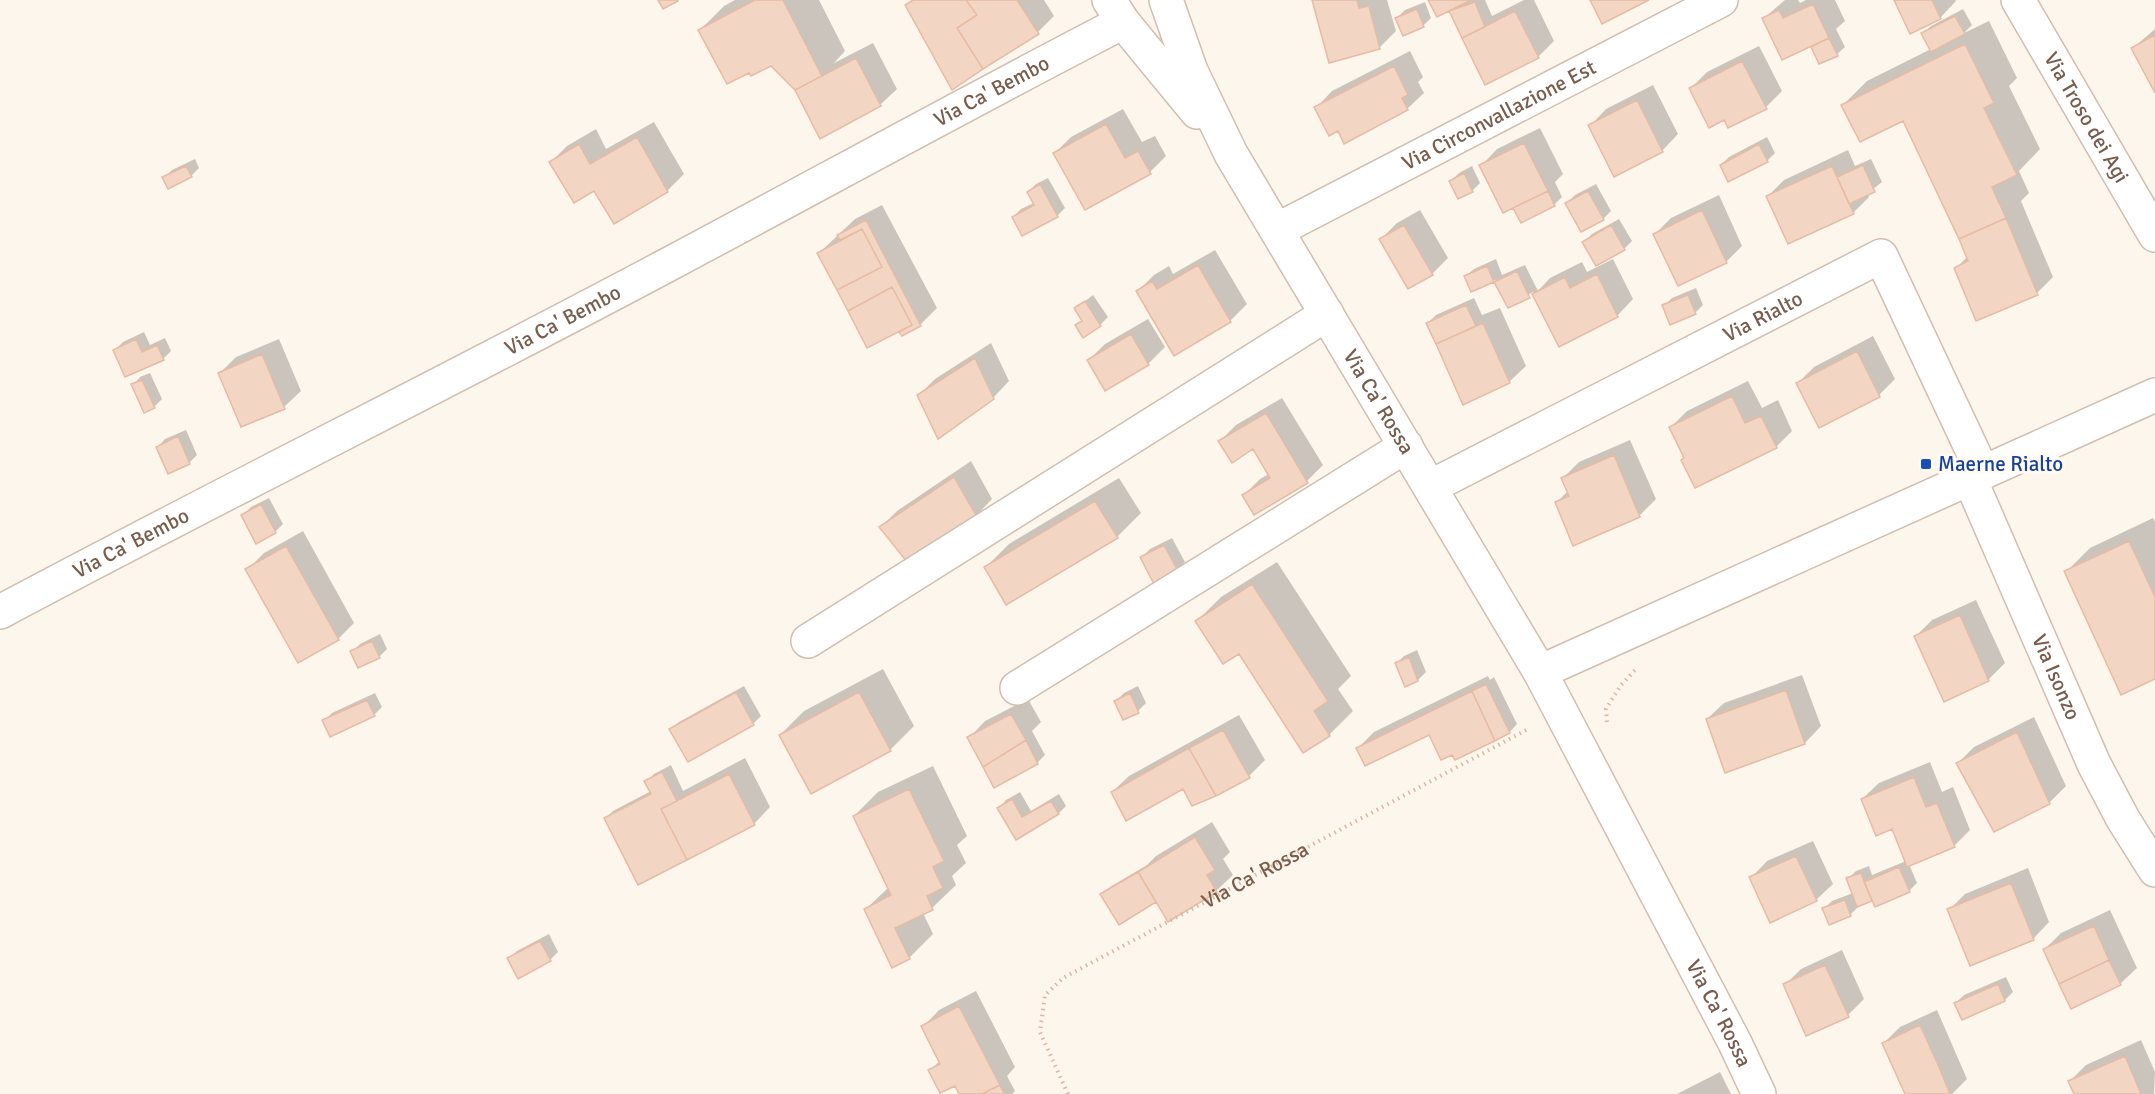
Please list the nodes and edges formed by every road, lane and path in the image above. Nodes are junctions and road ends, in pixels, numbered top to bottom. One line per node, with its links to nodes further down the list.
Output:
1 (1166, 0): 5 (street)
2 (1721, 0): 6 (street, Via Circonvallazione Est)
3 (2018, 0): 7 (street, Via Troso dei Agi)
4 (1116, 11): 5 (street, Via Ca' Bembo); 13 (street, Via Ca' Bembo)
5 (1231, 154): 6 (street, Via Ca' Rossa)
6 (1277, 230): 8 (street, Via Ca' Rossa)
7 (2155, 235)
8 (1327, 314): 10 (street, Via Ca' Rossa); 14 (street)
9 (2155, 395): 11 (street)
10 (1406, 446): 12 (street, Via Ca' Rossa); 17 (street)
11 (1977, 476): 12 (street, Via Rialto); 16 (street); 20 (street, Via Isonzo)
12 (1430, 487): 16 (street, Via Ca' Rossa)
13 (0, 612)
14 (808, 641)
15 (1639, 666): 19 (path)
16 (1540, 672): 18 (street, Via Ca' Rossa)
17 (1017, 688)
18 (1561, 711): 21 (path, Via Ca' Rossa); 22 (street, Via Ca' Rossa)
19 (1608, 729)
20 (2155, 870)
21 (1068, 1094)
22 (1759, 1094)

